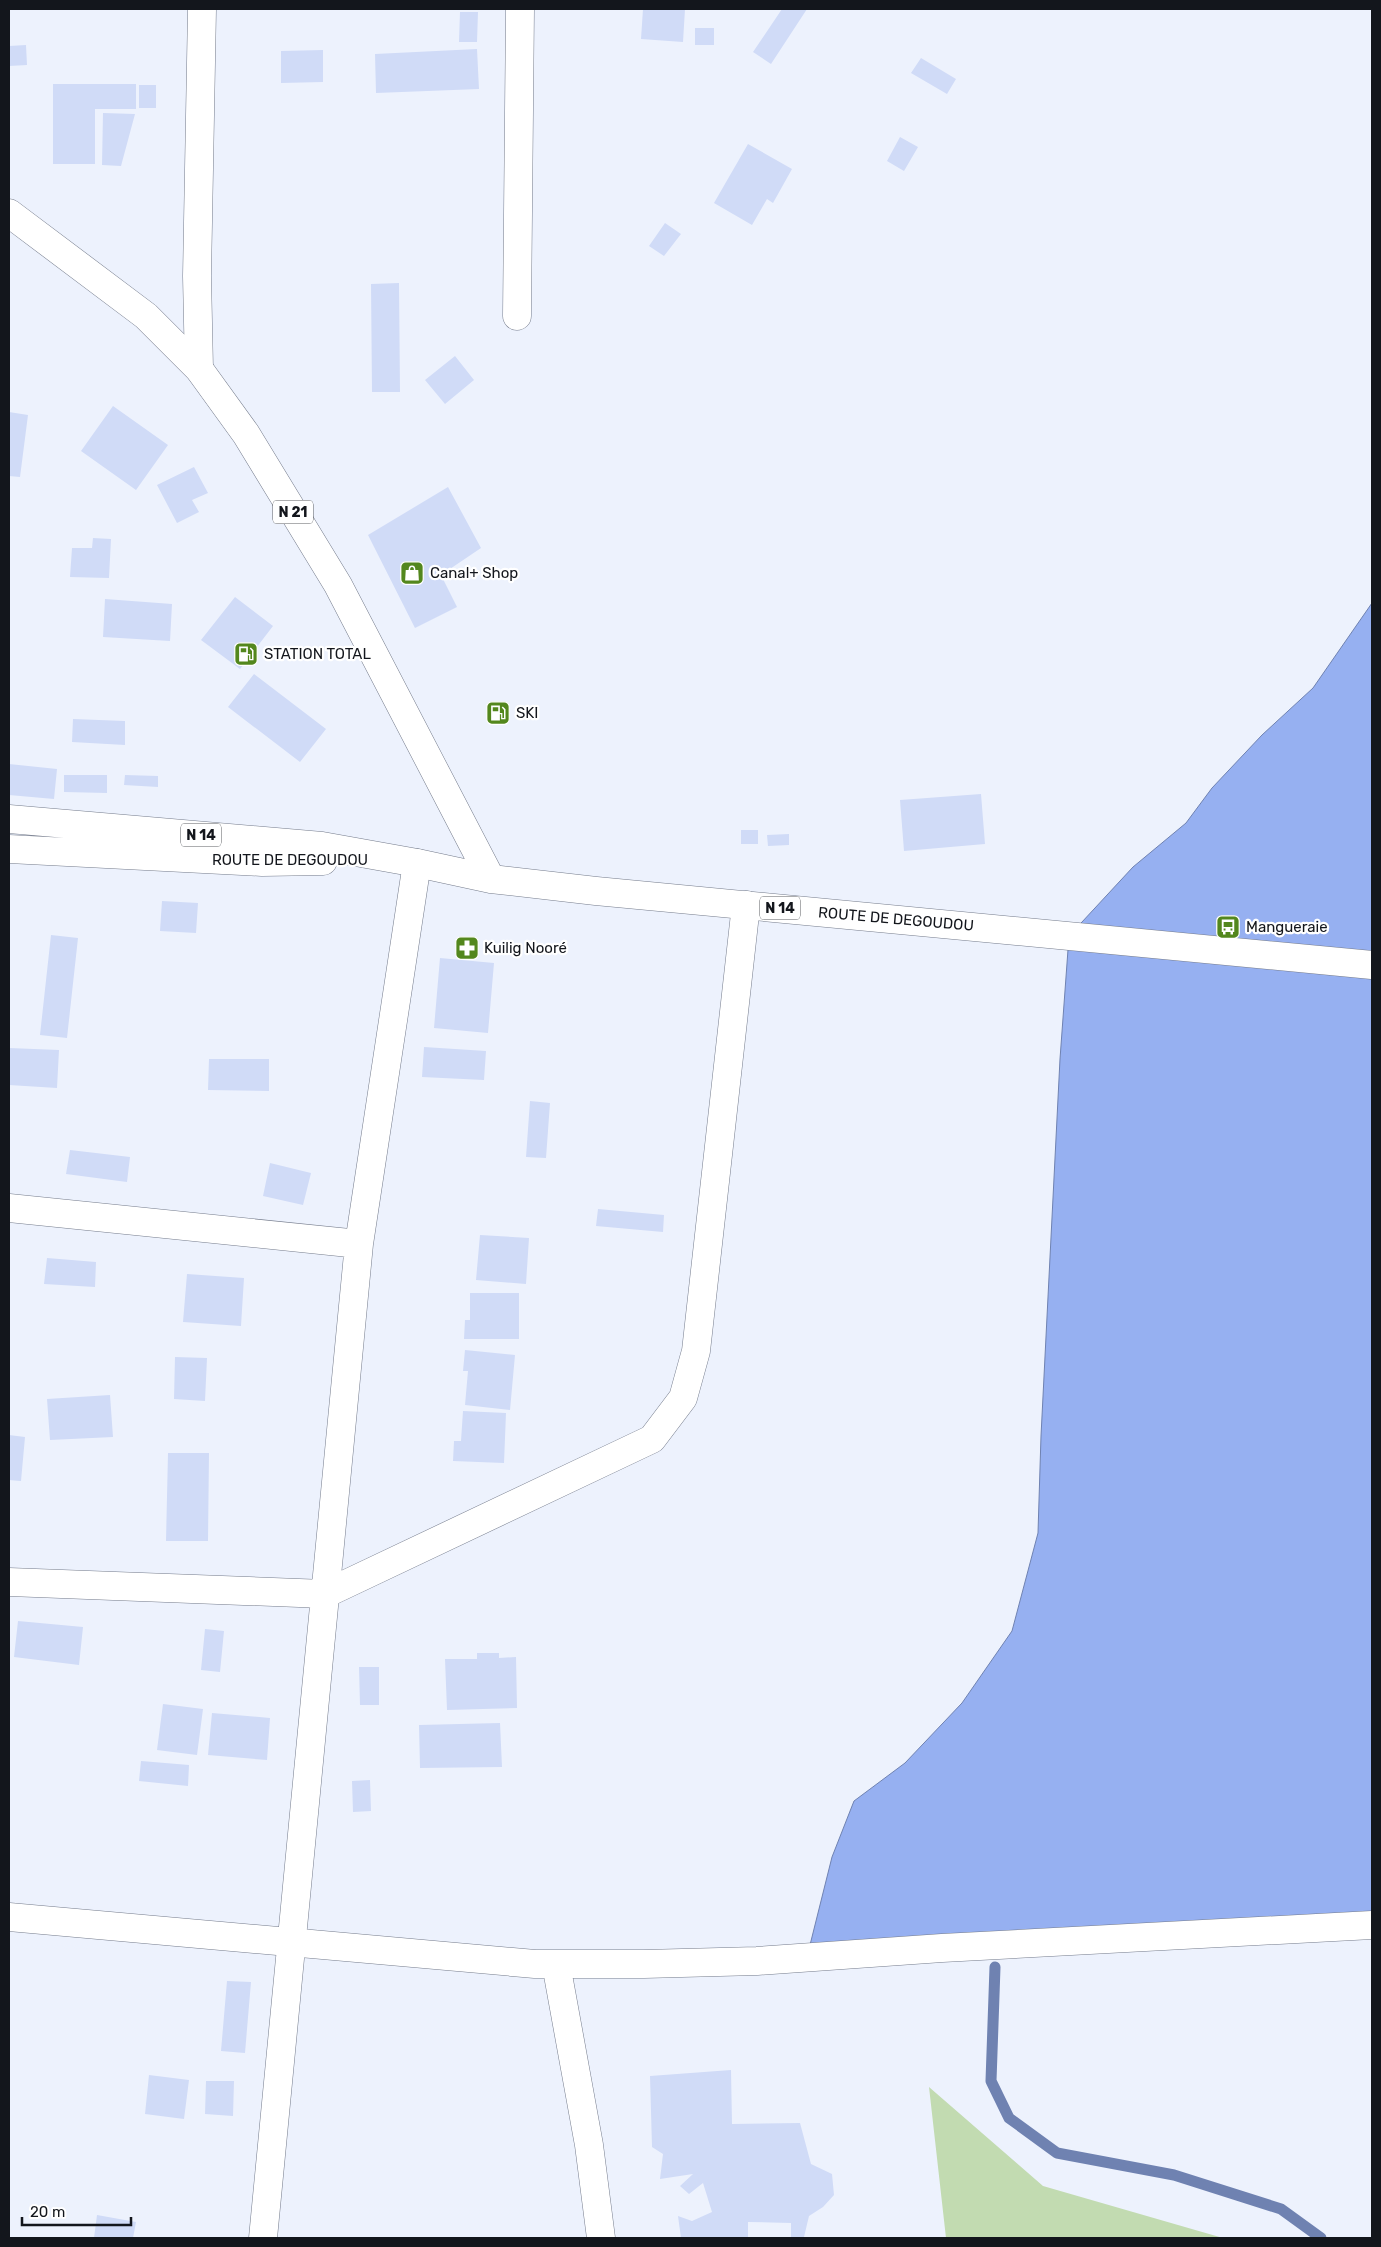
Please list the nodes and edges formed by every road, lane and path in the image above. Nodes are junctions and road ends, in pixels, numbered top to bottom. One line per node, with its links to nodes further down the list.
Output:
1 (202, 9): 5 (street)
2 (520, 9): 4 (street)
3 (9, 213): 5 (street, N 21)
4 (518, 316)
5 (199, 369): 9 (street, N 21)
6 (9, 819): 8 (street, ROUTE DE DEGOUDOU / N 14)
7 (9, 849): 8 (street, ROUTE DE DEGOUDOU / N 14)
8 (404, 862): 9 (street, ROUTE DE DEGOUDOU / N 14); 13 (street)
9 (491, 880): 10 (street, ROUTE DE DEGOUDOU / N 14)
10 (746, 905): 11 (street, ROUTE DE DEGOUDOU / N 14); 15 (street)
11 (1372, 965)
12 (9, 1208): 13 (street)
13 (359, 1244): 15 (street)
14 (9, 1582): 15 (street)
15 (325, 1594): 18 (street)
16 (9, 1917): 18 (street)
17 (1372, 1925): 19 (street)
18 (292, 1942): 19 (street); 20 (street)
19 (556, 1964): 21 (street)
20 (263, 2238)
21 (601, 2238)

